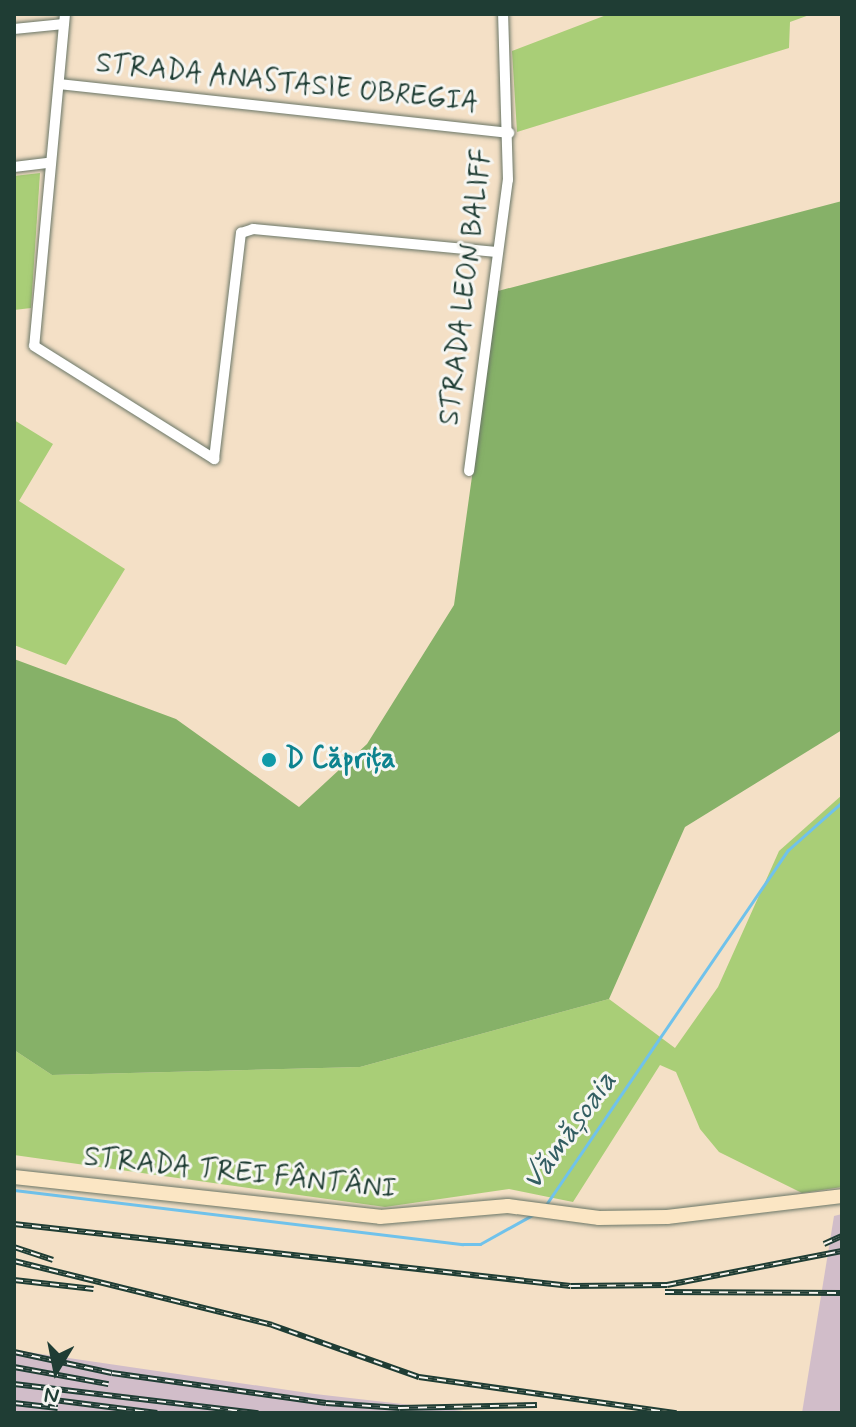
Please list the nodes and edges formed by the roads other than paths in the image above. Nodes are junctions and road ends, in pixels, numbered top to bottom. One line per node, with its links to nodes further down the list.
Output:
1 (503, 14): 5 (street, STRADA LEON BALIFF)
2 (64, 19): 3 (street); 4 (street)
3 (14, 29)
4 (59, 84): 5 (street, STRADA ANASTASIE OBREGIA); 6 (street)
5 (509, 133): 8 (street, STRADA LEON BALIFF)
6 (49, 163): 7 (street); 8 (street)
7 (14, 167)
8 (497, 252): 9 (street, STRADA LEON BALIFF)
9 (469, 471)
10 (14, 1177): 11 (main road, STRADA TREI FÂNTÂNI)
11 (842, 1196)

